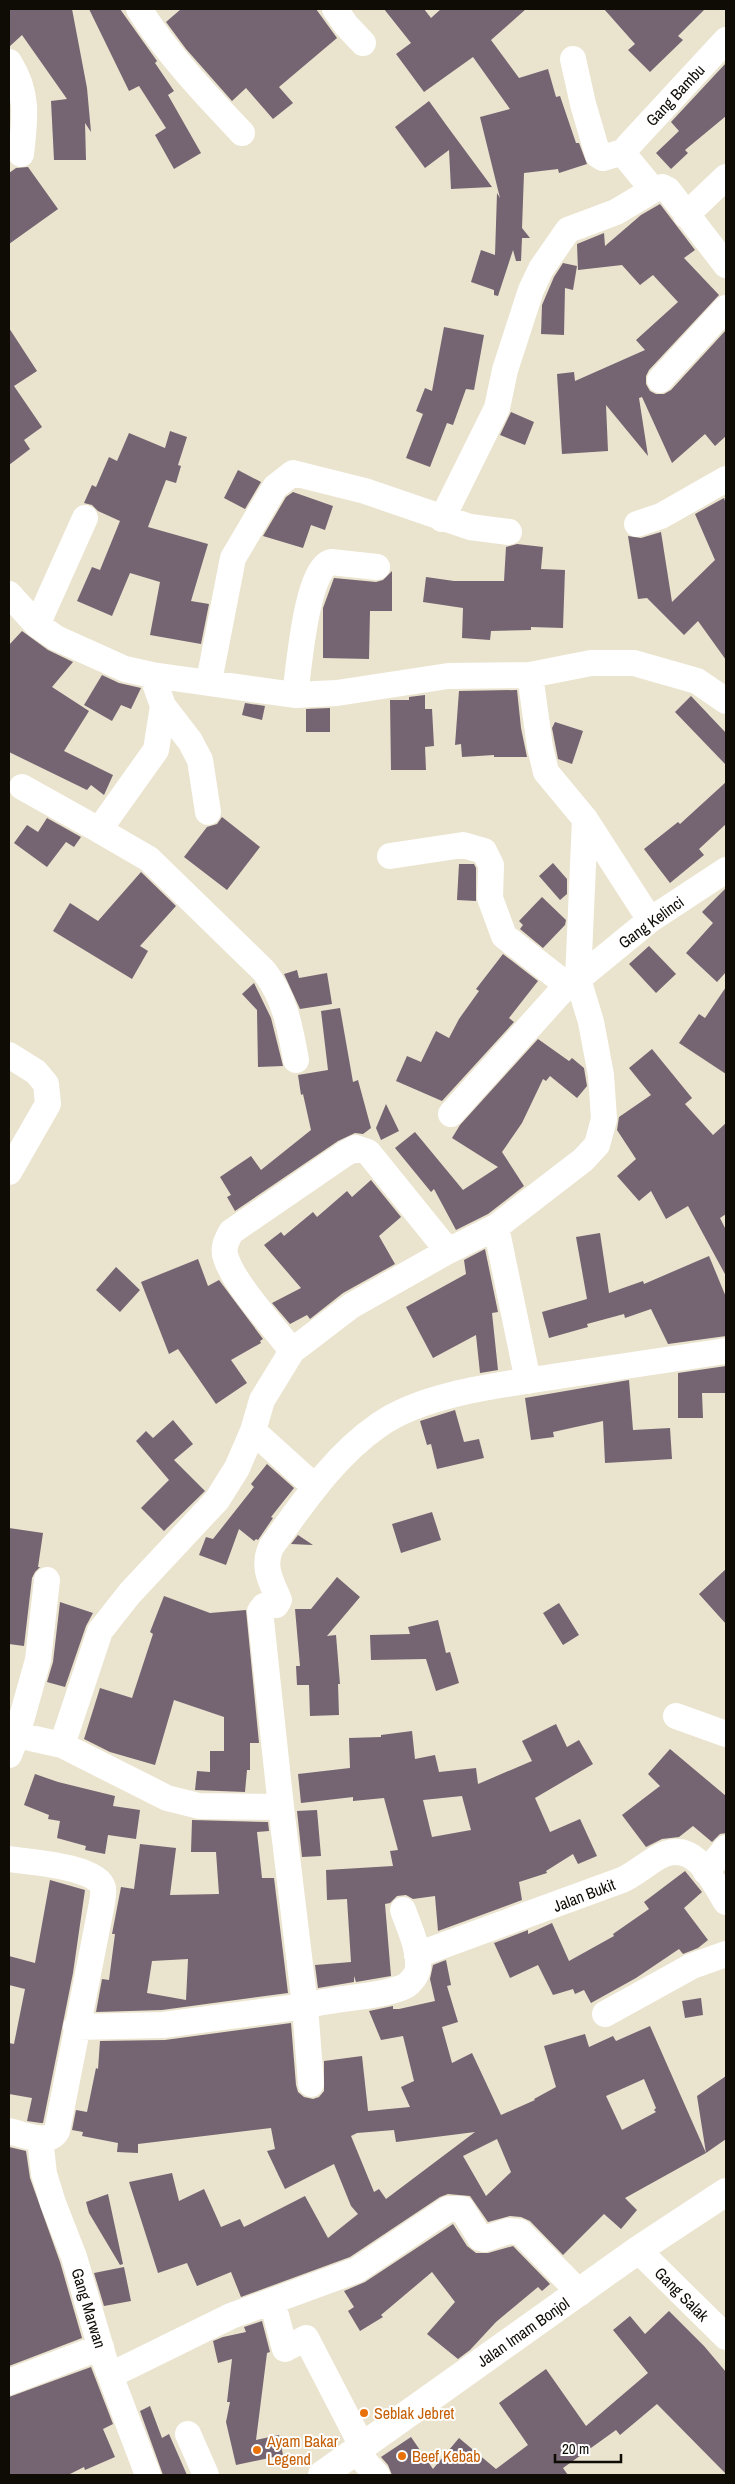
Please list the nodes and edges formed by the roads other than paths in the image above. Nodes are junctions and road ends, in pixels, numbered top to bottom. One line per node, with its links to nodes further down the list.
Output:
1 (139, 9): 7 (street)
2 (335, 9): 4 (street)
3 (726, 40): 8 (street, Gang Bambu)
4 (363, 43)
5 (573, 59): 8 (street)
6 (9, 62): 9 (street)
7 (242, 133)
8 (626, 151): 11 (street)
9 (21, 154)
10 (726, 177): 12 (street)
11 (653, 190): 12 (street); 18 (street)
12 (686, 215): 13 (street)
13 (726, 265)
14 (726, 308): 15 (street)
15 (660, 380)
16 (726, 479): 19 (street)
17 (85, 518): 23 (street)
18 (442, 519): 20 (street); 26 (street)
19 (637, 524)
20 (509, 532)
21 (377, 567): 27 (street)
22 (9, 594): 23 (street)
23 (37, 625): 24 (street)
24 (152, 675): 26 (street); 29 (street)
25 (530, 675): 27 (street); 28 (street); 32 (street)
26 (210, 681): 27 (street)
27 (295, 695)
28 (726, 701)
29 (163, 706): 31 (street); 33 (street)
30 (22, 786): 33 (street)
31 (208, 812)
32 (585, 819): 36 (street); 37 (street)
33 (98, 830): 39 (street)
34 (390, 856): 37 (street)
35 (726, 870): 36 (street, Gang Kelinci)
36 (650, 920): 37 (street, Gang Kelinci)
37 (573, 982): 40 (street, Gang Kelinci); 42 (street)
38 (9, 1055): 41 (street)
39 (296, 1060)
40 (451, 1114)
41 (9, 1172)
42 (496, 1227): 43 (street); 46 (street)
43 (448, 1251): 44 (street); 44 (street)
44 (292, 1351): 47 (street)
45 (726, 1351): 46 (street)
46 (528, 1381): 48 (street)
47 (252, 1432): 48 (street); 53 (street)
48 (315, 1487): 54 (street)
49 (47, 1580): 52 (street)
50 (676, 1716): 51 (street)
51 (726, 1734)
52 (11, 1740): 53 (street)
53 (62, 1745): 54 (street)
54 (281, 1807): 62 (street)
55 (726, 1848): 57 (street)
56 (9, 1860): 64 (street)
57 (706, 1872): 58 (street, Jalan Bukit); 61 (street, Jalan Bukit)
58 (726, 1902)
59 (404, 1910): 61 (street)
60 (726, 1954): 63 (street)
61 (417, 1955): 62 (street)
62 (305, 2006): 64 (street); 65 (street)
63 (605, 2014)
64 (76, 2027): 67 (street)
65 (311, 2084)
66 (9, 2131): 67 (street)
67 (40, 2138): 73 (street, Gang Marwan)
68 (726, 2192): 69 (highway, Jalan Imam Bonjol)
69 (638, 2250): 70 (highway, Jalan Imam Bonjol); 72 (street, Gang Salak)
70 (580, 2293): 71 (street); 77 (highway, Jalan Imam Bonjol)
71 (272, 2301): 74 (street); 77 (street)
72 (726, 2338)
73 (101, 2347): 74 (street, Gang Marwan); 75 (street)
74 (110, 2375): 78 (street, Gang Marwan)
75 (9, 2382)
76 (188, 2434): 79 (street)
77 (359, 2449): 80 (highway, Jalan Imam Bonjol); 81 (street)
78 (148, 2475)
79 (206, 2475)
80 (322, 2475)
81 (377, 2475)

